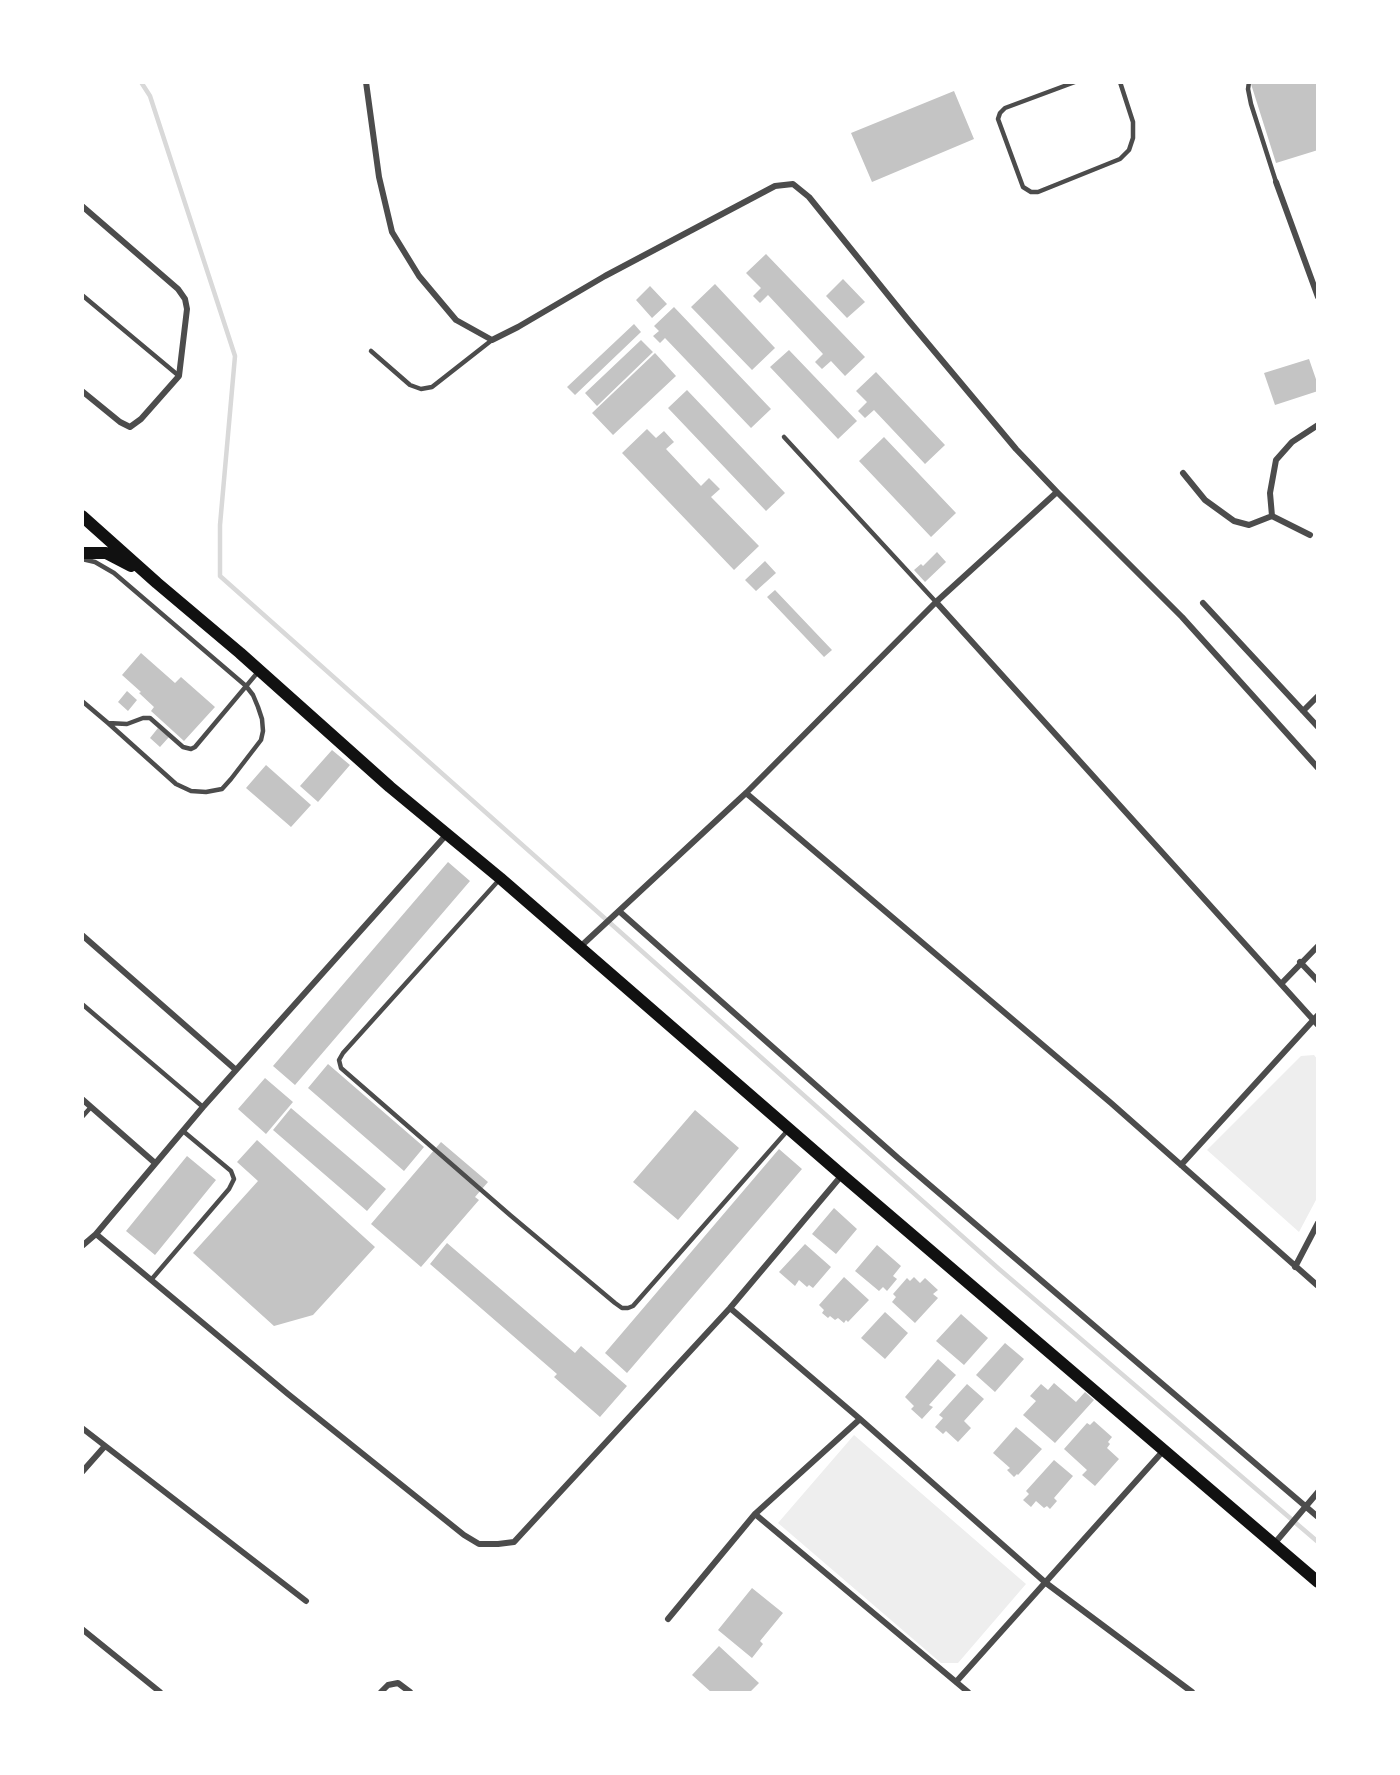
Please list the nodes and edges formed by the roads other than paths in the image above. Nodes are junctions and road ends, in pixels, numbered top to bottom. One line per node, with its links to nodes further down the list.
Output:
1 (366, 82): 9 (street)
2 (1075, 82): 3 (lane)
3 (1120, 82)
4 (1249, 82): 5 (lane)
5 (1276, 182): 8 (street)
6 (82, 206): 11 (street)
7 (82, 295): 11 (lane)
8 (1317, 297)
9 (492, 340): 10 (lane); 16 (street)
10 (371, 351)
11 (179, 376): 12 (street)
12 (82, 391)
13 (1317, 424): 18 (street)
14 (784, 437): 23 (lane)
15 (1183, 473): 18 (street)
16 (1057, 492): 23 (street); 32 (street)
17 (82, 516): 22 (main road)
18 (1272, 516): 19 (street)
19 (1310, 535)
20 (82, 553): 22 (main road)
21 (82, 559): 26 (lane)
22 (157, 583): 25 (main road)
23 (936, 602): 33 (street); 42 (street)
24 (1203, 603): 29 (street)
25 (259, 671): 26 (lane); 34 (main road)
26 (246, 686): 30 (lane); 30 (lane)
27 (1317, 696): 29 (street)
28 (82, 701): 30 (lane)
29 (1303, 711): 31 (street)
30 (108, 723)
31 (1317, 727)
32 (1317, 768)
33 (746, 793): 36 (street); 53 (street)
34 (447, 834): 35 (main road); 45 (street)
35 (500, 878): 39 (main road); 50 (lane)
36 (616, 913): 39 (street); 68 (street)
37 (82, 935): 45 (street)
38 (1317, 946): 40 (street)
39 (579, 947): 50 (main road)
40 (1300, 962): 41 (street); 42 (street)
41 (1317, 981)
42 (1281, 984): 44 (street)
43 (82, 1004): 48 (lane)
44 (1316, 1020): 53 (street)
45 (236, 1071): 48 (street)
46 (82, 1099): 47 (street)
47 (91, 1107): 49 (lane); 52 (street)
48 (203, 1107): 51 (street)
49 (82, 1117)
50 (790, 1129): 54 (main road)
51 (183, 1131): 52 (street); 59 (lane)
52 (154, 1163): 56 (street)
53 (1181, 1165): 58 (street)
54 (842, 1174): 61 (street); 65 (main road)
55 (1317, 1223): 58 (street)
56 (96, 1234): 57 (street); 59 (street)
57 (82, 1246)
58 (1295, 1267): 60 (street)
59 (151, 1280): 61 (street)
60 (1317, 1286)
61 (730, 1308): 62 (street)
62 (860, 1419): 69 (street); 73 (street)
63 (82, 1428): 64 (street)
64 (105, 1446): 66 (street); 74 (street)
65 (1164, 1450): 71 (main road); 73 (street)
66 (82, 1472)
67 (1317, 1492): 68 (street)
68 (1305, 1507): 70 (street); 71 (street)
69 (755, 1514): 75 (street); 77 (street)
70 (1317, 1517)
71 (1274, 1544): 72 (main road)
72 (1317, 1582)
73 (1046, 1583): 77 (street); 82 (street)
74 (306, 1601)
75 (668, 1619)
76 (82, 1629): 78 (street)
77 (956, 1682): 81 (street)
78 (160, 1692)
79 (381, 1692): 80 (street)
80 (410, 1692)
81 (968, 1692)
82 (1192, 1692)

